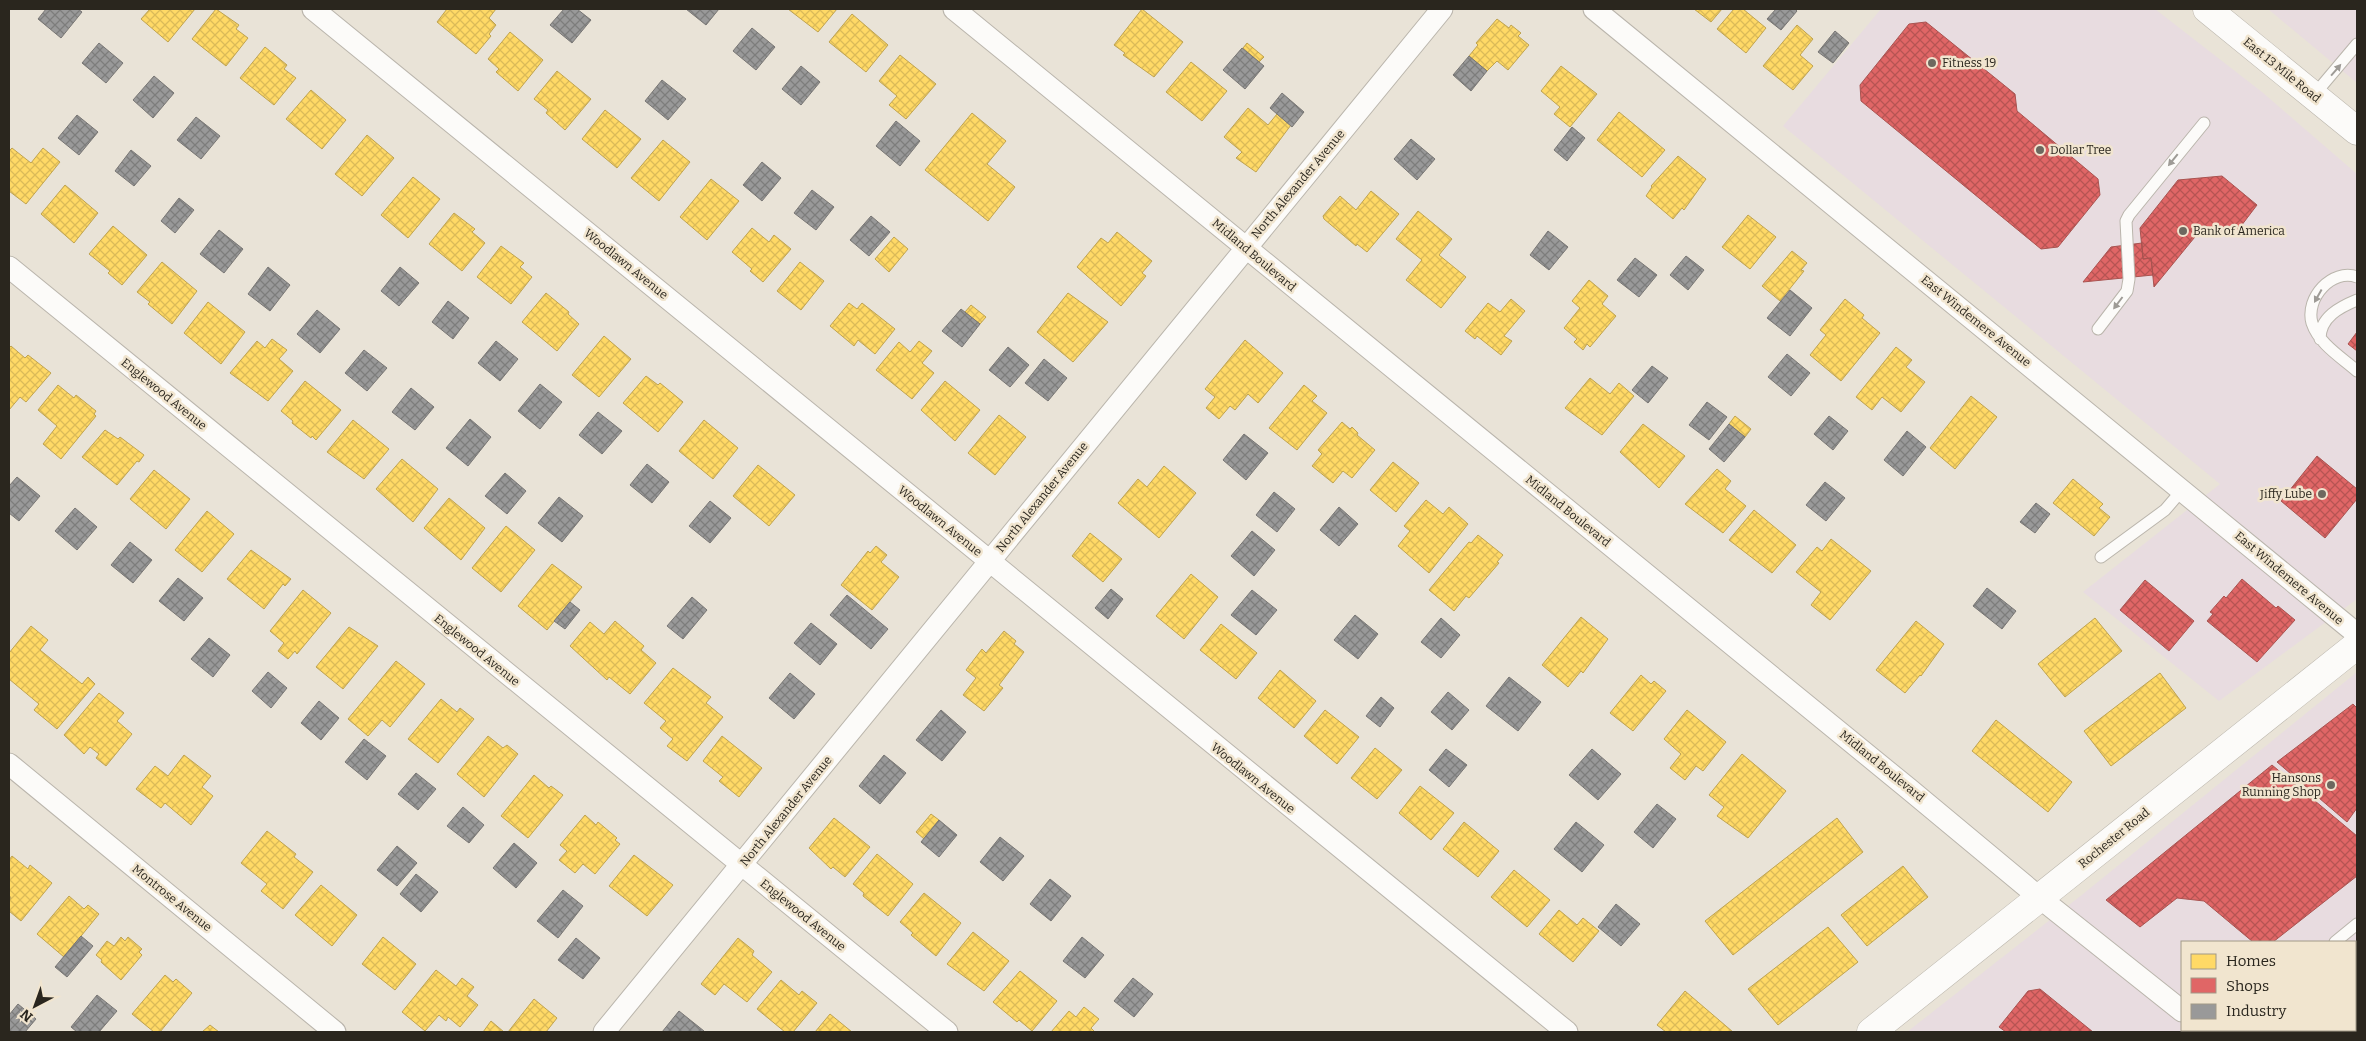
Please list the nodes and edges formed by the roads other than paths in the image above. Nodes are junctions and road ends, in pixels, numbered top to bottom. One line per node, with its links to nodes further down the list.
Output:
1 (313, 9): 19 (street, Woodlawn Avenue)
2 (954, 9): 10 (street, Midland Boulevard)
3 (1442, 9): 10 (street, North Alexander Avenue)
4 (1594, 9): 17 (street, East Windemere Avenue)
5 (2207, 9): 7 (main road, East 13 Mile Road)
6 (2357, 44): 7 (lane, one-way to 6)
7 (2314, 95): 9 (main road, East 13 Mile Road)
8 (2204, 123): 14 (lane, one-way to 14)
9 (2357, 131)
10 (1245, 247): 19 (street, North Alexander Avenue); 24 (street, Midland Boulevard)
11 (9, 267): 23 (street, Englewood Avenue)
12 (2357, 277): 15 (lane, one-way to 15)
13 (2357, 300): 15 (lane)
14 (2098, 329)
15 (2320, 338): 16 (lane)
16 (2357, 371)
17 (2183, 489): 18 (lane); 20 (street, East Windemere Avenue)
18 (2101, 558)
19 (990, 562): 23 (street, North Alexander Avenue); 31 (street, Woodlawn Avenue)
20 (2357, 634)
21 (2357, 645): 24 (main road, Rochester Road)
22 (9, 764): 28 (street, Montrose Avenue)
23 (742, 866): 29 (street, North Alexander Avenue); 30 (street, Englewood Avenue)
24 (2040, 898): 27 (street, Midland Boulevard); 32 (main road, Rochester Road)
25 (2357, 924): 26 (lane)
26 (2336, 941)
27 (2181, 1010)
28 (335, 1032)
29 (604, 1032)
30 (946, 1032)
31 (1567, 1032)
32 (1871, 1032)

